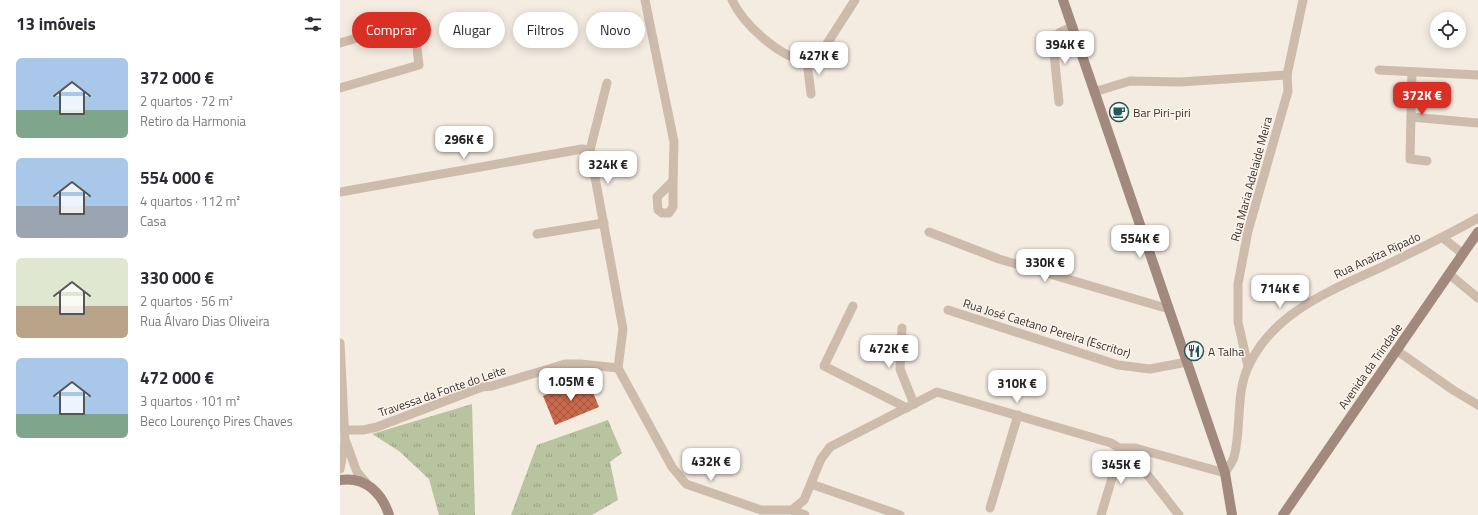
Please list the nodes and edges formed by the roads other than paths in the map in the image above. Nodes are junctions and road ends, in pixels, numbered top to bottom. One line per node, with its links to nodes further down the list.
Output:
1 (644, 0): 22 (street)
2 (732, 0): 8 (street)
3 (855, 0): 8 (street)
4 (1064, 0): 6 (main road)
5 (1303, 0): 11 (street, Rua Maria Adelaide Meira)
6 (1073, 28): 15 (main road); 17 (street)
7 (340, 43): 14 (street)
8 (807, 61): 16 (street)
9 (1379, 70): 10 (street)
10 (1412, 72): 12 (street); 18 (street)
11 (1287, 75): 15 (street); 40 (street, Rua Maria Adelaide Meira)
12 (1478, 75)
13 (607, 83): 20 (street)
14 (340, 88)
15 (1094, 92): 34 (main road)
16 (811, 94)
17 (1058, 102)
18 (1411, 117): 19 (street); 21 (street)
19 (1478, 123)
20 (590, 150): 23 (street); 25 (street)
21 (1427, 161)
22 (673, 181)
23 (340, 192)
24 (1478, 218): 29 (street, Rua Anaíza Ripado)
25 (604, 223): 28 (street); 41 (street)
26 (929, 232): 34 (street)
27 (1478, 232): 30 (main road, Avenida da Trindade)
28 (537, 234)
29 (1443, 238): 30 (street); 40 (street, Rua Anaíza Ripado)
30 (1463, 254): 31 (main road, Avenida da Trindade)
31 (1449, 274): 32 (street); 38 (main road, Avenida da Trindade)
32 (1478, 298)
33 (853, 306): 43 (street)
34 (1169, 309): 39 (main road)
35 (948, 310): 39 (street, Rua José Caetano Pereira (Escritor))
36 (902, 328): 43 (street)
37 (340, 343): 45 (street)
38 (1396, 350): 42 (street); 61 (main road, Avenida da Trindade)
39 (1187, 362): 49 (main road)
40 (1248, 366): 49 (street, Rua Anaíza Ripado)
41 (618, 368): 45 (street, Travessa da Fonte do Leite); 54 (street)
42 (1478, 405)
43 (910, 406): 44 (street); 51 (street)
44 (1018, 415): 47 (street); 53 (street)
45 (345, 430): 46 (street)
46 (345, 441): 48 (street); 52 (street)
47 (1121, 448): 49 (street); 58 (street); 59 (street)
48 (340, 469)
49 (1225, 473): 60 (main road)
50 (340, 480): 52 (main road)
51 (811, 484): 54 (street); 57 (street)
52 (368, 485): 55 (main road)
53 (990, 508)
54 (792, 510): 56 (street)
55 (389, 515)
56 (805, 515)
57 (900, 515)
58 (1101, 515)
59 (1179, 515)
60 (1232, 515)
61 (1283, 515)

